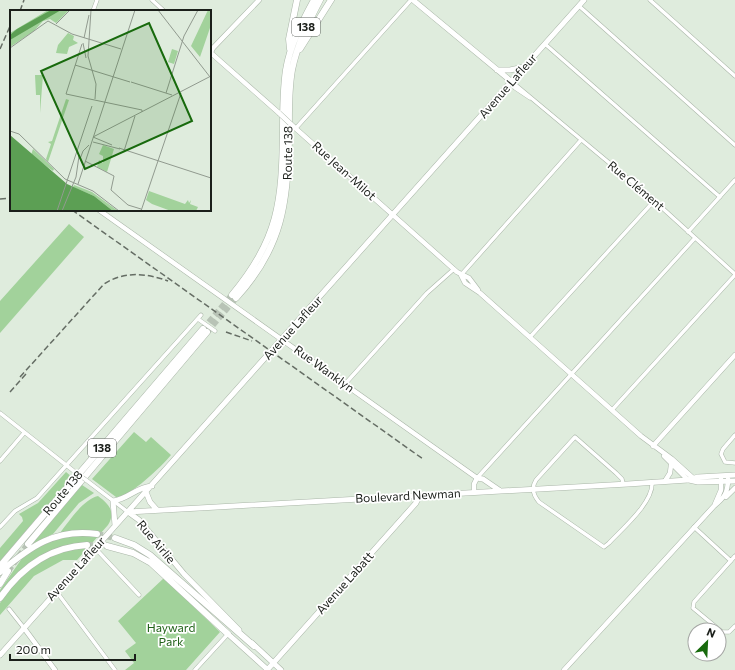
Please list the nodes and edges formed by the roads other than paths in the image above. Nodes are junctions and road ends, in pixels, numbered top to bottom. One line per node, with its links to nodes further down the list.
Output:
1 (97, 0): 12 (street)
2 (152, 0): 13 (street)
3 (259, 0): 15 (street)
4 (297, 0): 17 (highway)
5 (314, 0): 17 (highway, Route 138 / 138)
6 (320, 0): 17 (highway, Route 138 / 138)
7 (332, 0): 17 (highway)
8 (412, 0): 19 (main road, Rue Clément); 22 (street)
9 (584, 0): 11 (main road, Avenue Lafleur)
10 (650, 0): 20 (street)
11 (579, 6): 14 (main road, Avenue Lafleur); 24 (street)
12 (92, 10)
13 (163, 10)
14 (545, 44): 18 (main road, Avenue Lafleur); 26 (street)
15 (211, 51)
16 (211, 54): 22 (street, Rue Jean-Milot, bridge)
17 (293, 55): 35 (highway, Route 138 / 138)
18 (525, 67): 19 (main road); 21 (main road, Avenue Lafleur)
19 (496, 70): 21 (main road, Rue Clément)
20 (735, 76)
21 (512, 82): 23 (street, Rue Clément); 29 (main road, Avenue Lafleur)
22 (295, 127): 29 (street, Rue Jean-Milot)
23 (581, 140): 27 (street, Rue Clément); 34 (street)
24 (735, 145)
25 (735, 180): 26 (street)
26 (720, 197): 30 (street)
27 (654, 201): 30 (street, Rue Clément); 37 (street)
28 (101, 211): 38 (street, Rue Wanklyn)
29 (393, 215): 32 (street, Rue Jean-Milot); 38 (main road, Avenue Lafleur)
30 (688, 232): 31 (street, Rue Clément)
31 (695, 238): 33 (street, Rue Clément); 40 (street)
32 (454, 269): 34 (street, Rue Jean-Milot); 41 (street)
33 (735, 274): 42 (street)
34 (461, 275): 37 (street, Rue Jean-Milot)
35 (234, 297)
36 (215, 331): 50 (street)
37 (530, 337): 40 (street, Rue Jean-Milot)
38 (282, 339): 41 (street, Rue Wanklyn); 63 (main road, Avenue Lafleur)
39 (735, 355): 46 (street)
40 (571, 374): 42 (street, Rue Jean-Milot); 55 (street)
41 (345, 384): 55 (street, Rue Wanklyn)
42 (612, 410): 46 (street, Rue Jean-Milot)
43 (0, 414): 44 (street, Rue Airlie)
44 (24, 433): 48 (street); 50 (street, Rue Airlie)
45 (735, 435): 49 (street)
46 (653, 446): 47 (street, Rue Jean-Milot)
47 (662, 453): 51 (street, Rue Jean-Milot); 56 (street, Rue Jean-Milot)
48 (0, 461)
49 (735, 463)
50 (66, 465): 71 (street, Rue Airlie, bridge); 76 (street)
51 (671, 465): 56 (street, Rue Jean-Milot); 57 (street)
52 (721, 475): 53 (main road, Boulevard Newman); 56 (main road, Boulevard Newman); 59 (street)
53 (728, 475): 54 (main road, Boulevard Newman); 60 (street)
54 (735, 475)
55 (477, 478): 66 (main road); 68 (street)
56 (690, 479): 57 (main road, Boulevard Newman); 59 (main road, Boulevard Newman)
57 (665, 481): 58 (main road, Boulevard Newman)
58 (652, 482): 62 (main road, Boulevard Newman); 65 (street)
59 (721, 482): 60 (main road, Boulevard Newman); 72 (street)
60 (728, 482): 61 (main road, Boulevard Newman); 70 (street)
61 (735, 482)
62 (623, 484): 65 (main road, Boulevard Newman); 65 (street)
63 (152, 486): 67 (main road, Avenue Lafleur); 71 (main road)
64 (735, 488): 70 (street)
65 (533, 489): 66 (main road, Boulevard Newman)
66 (499, 490): 68 (main road, Boulevard Newman)
67 (146, 492): 73 (main road); 74 (main road, Avenue Lafleur)
68 (474, 492): 69 (main road, Boulevard Newman)
69 (420, 495): 73 (main road, Boulevard Newman); 99 (main road, Avenue Labatt)
70 (724, 498): 72 (street)
71 (114, 501): 74 (street, Rue Airlie); 75 (main road)
72 (714, 506): 77 (street)
73 (157, 510): 74 (main road, Boulevard Newman)
74 (128, 512): 75 (main road, Avenue Lafleur); 97 (main road, Rue Airlie)
75 (115, 525): 83 (main road, Avenue Lafleur)
76 (0, 527)
77 (694, 527): 85 (street); 105 (street)
78 (98, 534): 88 (highway)
79 (115, 538): 97 (highway)
80 (28, 544): 86 (highway, Route 138 / 138)
81 (87, 545): 92 (highway)
82 (107, 546): 96 (highway)
83 (95, 548): 90 (main road, Avenue Lafleur); 91 (street)
84 (735, 556): 85 (street)
85 (731, 561): 94 (street)
86 (0, 566)
87 (8, 571): 89 (highway)
88 (0, 572)
89 (0, 584)
90 (56, 591): 95 (main road, Avenue Lafleur); 101 (street)
91 (139, 595)
92 (0, 598)
93 (9, 609): 95 (street)
94 (735, 626)
95 (24, 628): 98 (main road, Avenue Lafleur); 100 (street)
96 (228, 634): 102 (street); 103 (main road)
97 (254, 646): 99 (main road, Rue Airlie)
98 (0, 655)
99 (273, 663): 103 (main road, Avenue Labatt); 104 (main road, Rue Airlie)
100 (55, 670)
101 (115, 670)
102 (195, 670)
103 (268, 670)
104 (281, 670)
105 (564, 670)

